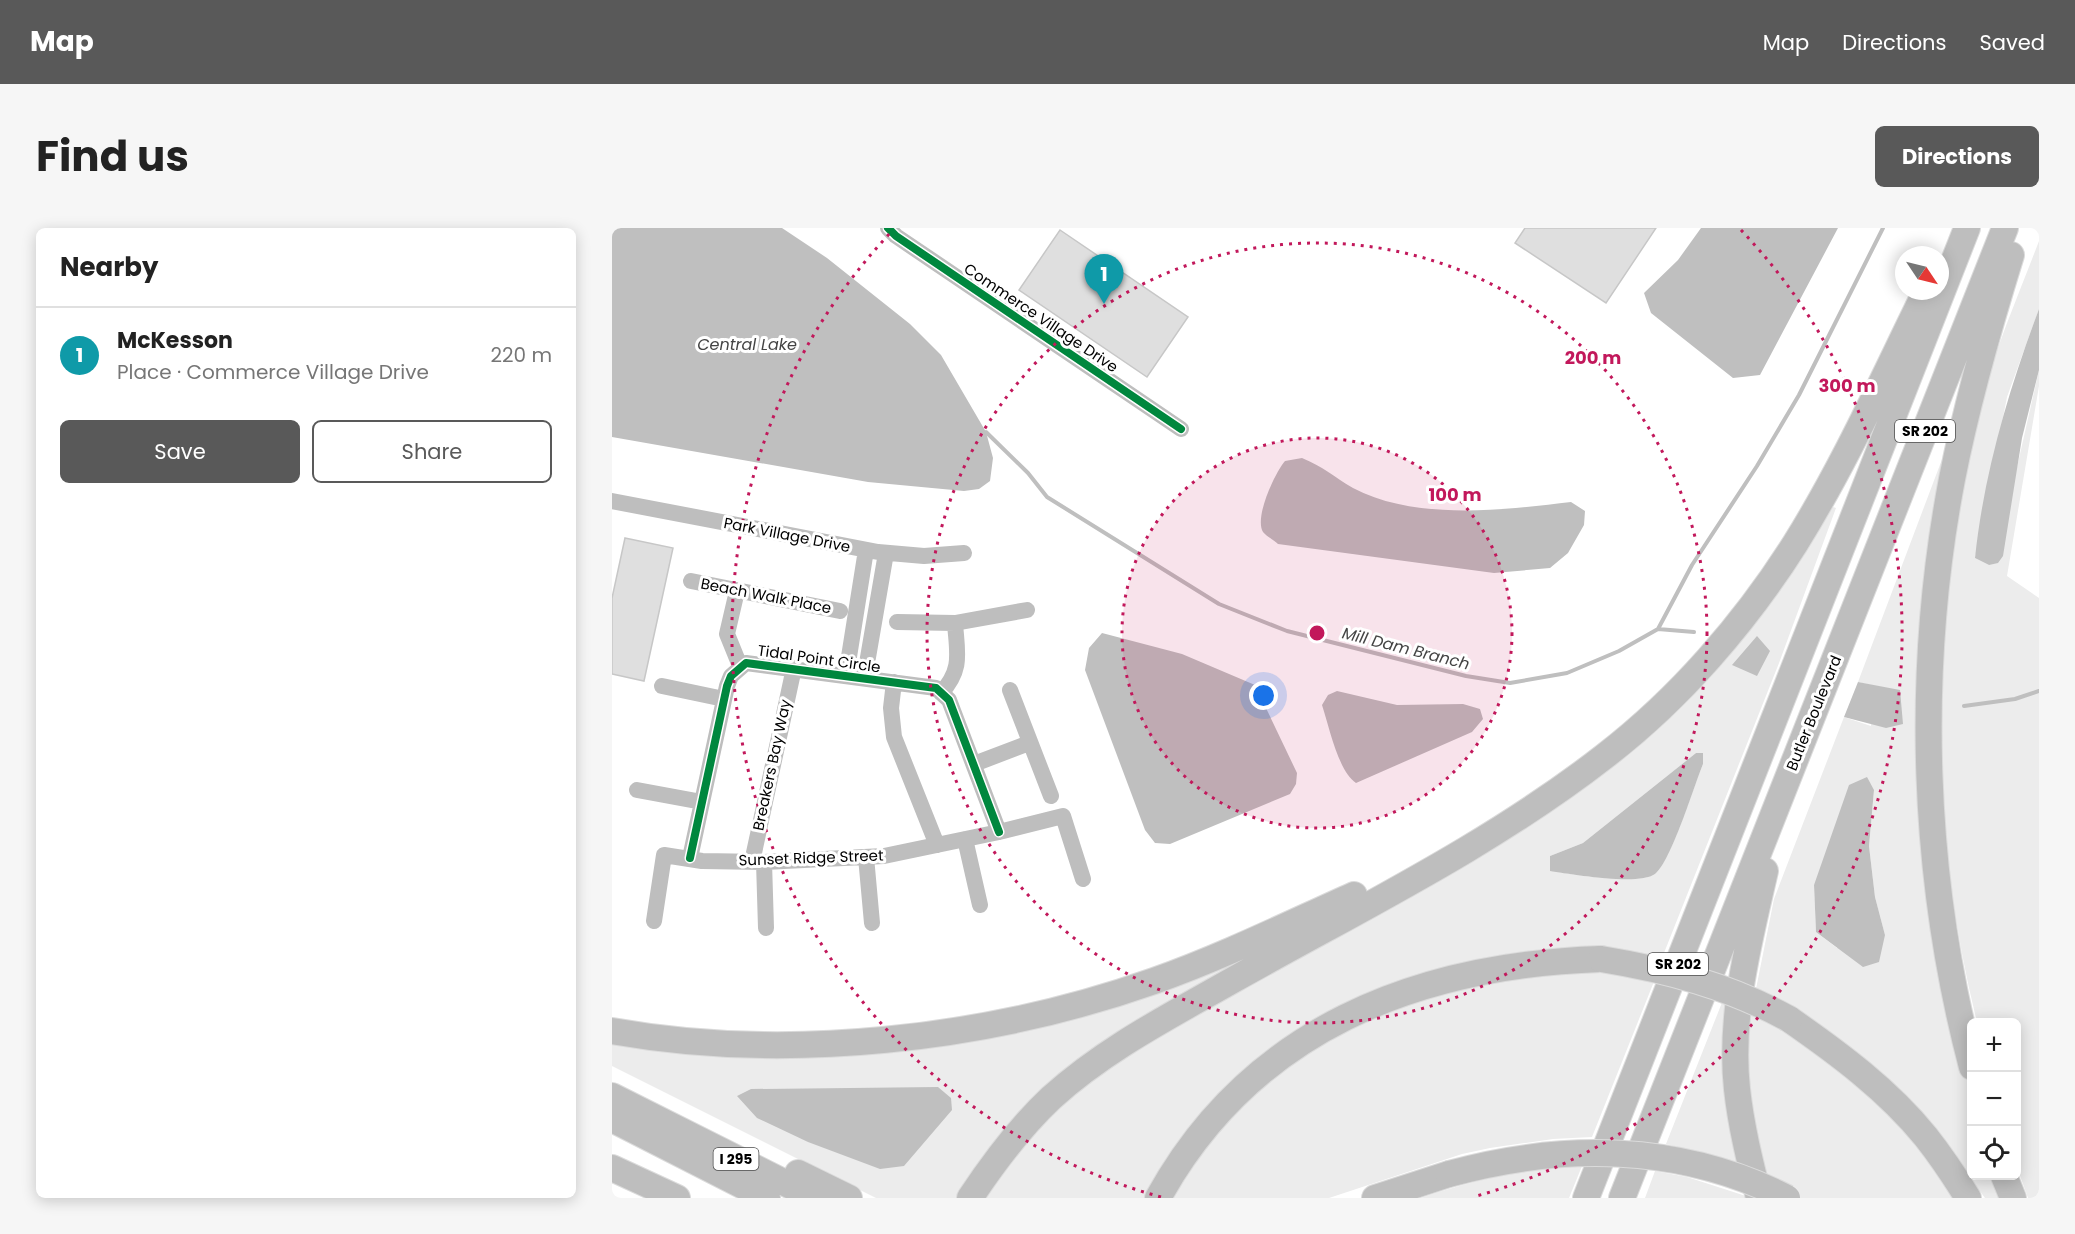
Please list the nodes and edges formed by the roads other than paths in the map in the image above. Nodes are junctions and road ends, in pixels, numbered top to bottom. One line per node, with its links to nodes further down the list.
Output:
1 (888, 228): 7 (street, Commerce Village Drive)
2 (1966, 228): 5 (highway); 60 (highway, SR 202)
3 (2005, 228): 28 (highway, Butler Boulevard / SR 202)
4 (2020, 228): 45 (highway)
5 (1949, 254)
6 (1921, 300): 33 (highway)
7 (1181, 429)
8 (612, 501): 9 (street, Park Village Drive)
9 (866, 550): 10 (street, Park Village Drive); 20 (street)
10 (886, 553): 11 (street, Park Village Drive); 20 (street)
11 (964, 553)
12 (691, 581): 13 (street, Beach Walk Place)
13 (737, 591): 15 (street, Beach Walk Place); 18 (street)
14 (1027, 610): 17 (street)
15 (840, 611)
16 (897, 622): 17 (street)
17 (955, 622): 24 (street)
18 (740, 666): 19 (street, Tidal Point Circle); 25 (street, Tidal Point Circle)
19 (794, 668): 20 (street, Tidal Point Circle); 38 (street, Breakers Bay Way)
20 (853, 677): 21 (street, Tidal Point Circle)
21 (894, 682): 24 (street, Tidal Point Circle); 35 (street)
22 (662, 686): 25 (street)
23 (1010, 690): 26 (street)
24 (941, 693): 27 (street)
25 (724, 699): 31 (street, Tidal Point Circle)
26 (1029, 743): 27 (street); 30 (street)
27 (974, 764): 32 (street)
28 (1784, 788): 61 (highway, Butler Boulevard / SR 202); 62 (highway)
29 (637, 790): 31 (street)
30 (1051, 796)
31 (702, 802): 37 (street, Tidal Point Circle)
32 (999, 832): 34 (street, Sunset Ridge Street); 39 (street, Sunset Ridge Street)
33 (1491, 834): 44 (highway); 57 (highway)
34 (965, 839): 35 (street, Sunset Ridge Street); 40 (street)
35 (937, 846): 36 (street, Sunset Ridge Street)
36 (866, 857): 38 (street, Sunset Ridge Street); 42 (street)
37 (690, 858): 38 (street, Sunset Ridge Street); 41 (street, Sunset Ridge Street)
38 (758, 862): 43 (street, Breakers Bay Way)
39 (1083, 879)
40 (980, 905)
41 (654, 921)
42 (872, 923)
43 (766, 928)
44 (612, 1030)
45 (1967, 1049)
46 (612, 1096): 48 (highway, I 295)
47 (612, 1119): 54 (highway, I 295)
48 (658, 1120): 55 (highway, I 295); 56 (highway)
49 (612, 1168): 53 (highway)
50 (2006, 1180): 65 (highway)
51 (612, 1187): 52 (highway)
52 (636, 1198)
53 (677, 1198)
54 (766, 1198)
55 (814, 1198)
56 (849, 1198)
57 (970, 1198)
58 (1158, 1198): 64 (highway, bridge)
59 (1375, 1198): 63 (highway, bridge)
60 (1586, 1198)
61 (1622, 1198)
62 (1759, 1198)
63 (1786, 1198)
64 (1968, 1198)
65 (2013, 1198)

